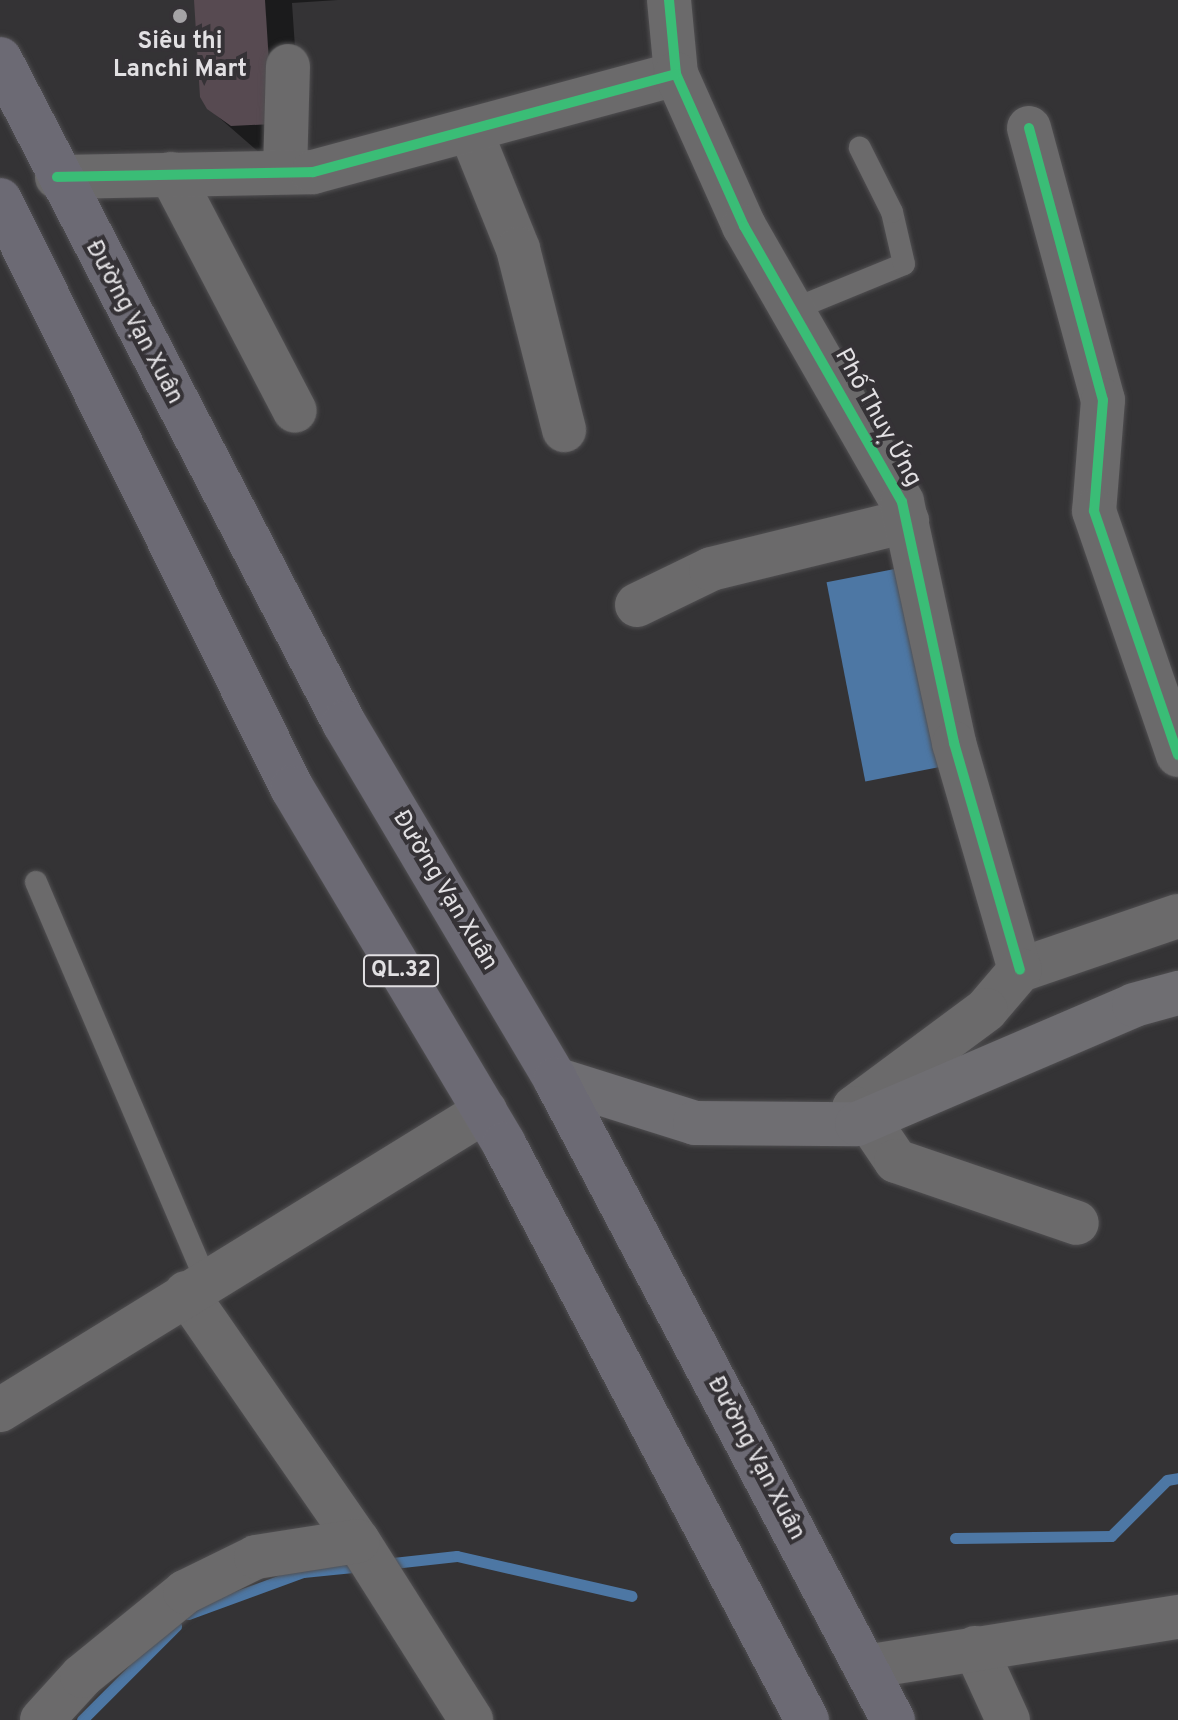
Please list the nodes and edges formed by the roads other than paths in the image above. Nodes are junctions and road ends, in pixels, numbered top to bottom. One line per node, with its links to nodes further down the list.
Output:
1 (669, 0): 4 (street, Phố Thuỵ Ứng)
2 (0, 59): 10 (highway, Đường Vạn Xuân / QL.32)
3 (288, 66): 8 (street)
4 (676, 74): 6 (street); 12 (street, Phố Thuỵ Ứng)
5 (1029, 128): 17 (street)
6 (470, 130): 8 (street); 14 (street)
7 (860, 148): 12 (lane)
8 (285, 172): 9 (street)
9 (171, 174): 10 (street); 13 (street)
10 (57, 177): 22 (highway, Đường Vạn Xuân / QL.32)
11 (3, 211): 23 (highway, QL.32)
12 (792, 310): 15 (street, Phố Thuỵ Ứng)
13 (295, 411)
14 (564, 430)
15 (907, 521): 16 (street); 20 (street, Phố Thuỵ Ứng)
16 (637, 605)
17 (1178, 755)
18 (36, 882): 26 (lane)
19 (1178, 916): 20 (street)
20 (1020, 970): 24 (street)
21 (1178, 993): 24 (main road)
22 (555, 1079): 24 (main road); 31 (highway, Đường Vạn Xuân / QL.32)
23 (485, 1111): 26 (street); 34 (highway, QL.32)
24 (863, 1123): 25 (street)
25 (1077, 1223)
26 (196, 1286): 27 (street); 28 (street)
27 (0, 1410)
28 (358, 1541): 32 (street); 33 (street)
29 (1177, 1619): 30 (street)
30 (975, 1648): 31 (street); 36 (street)
31 (865, 1667): 35 (highway, Đường Vạn Xuân / QL.32)
32 (42, 1720)
33 (471, 1720)
34 (807, 1720)
35 (893, 1720)
36 (1008, 1720)

